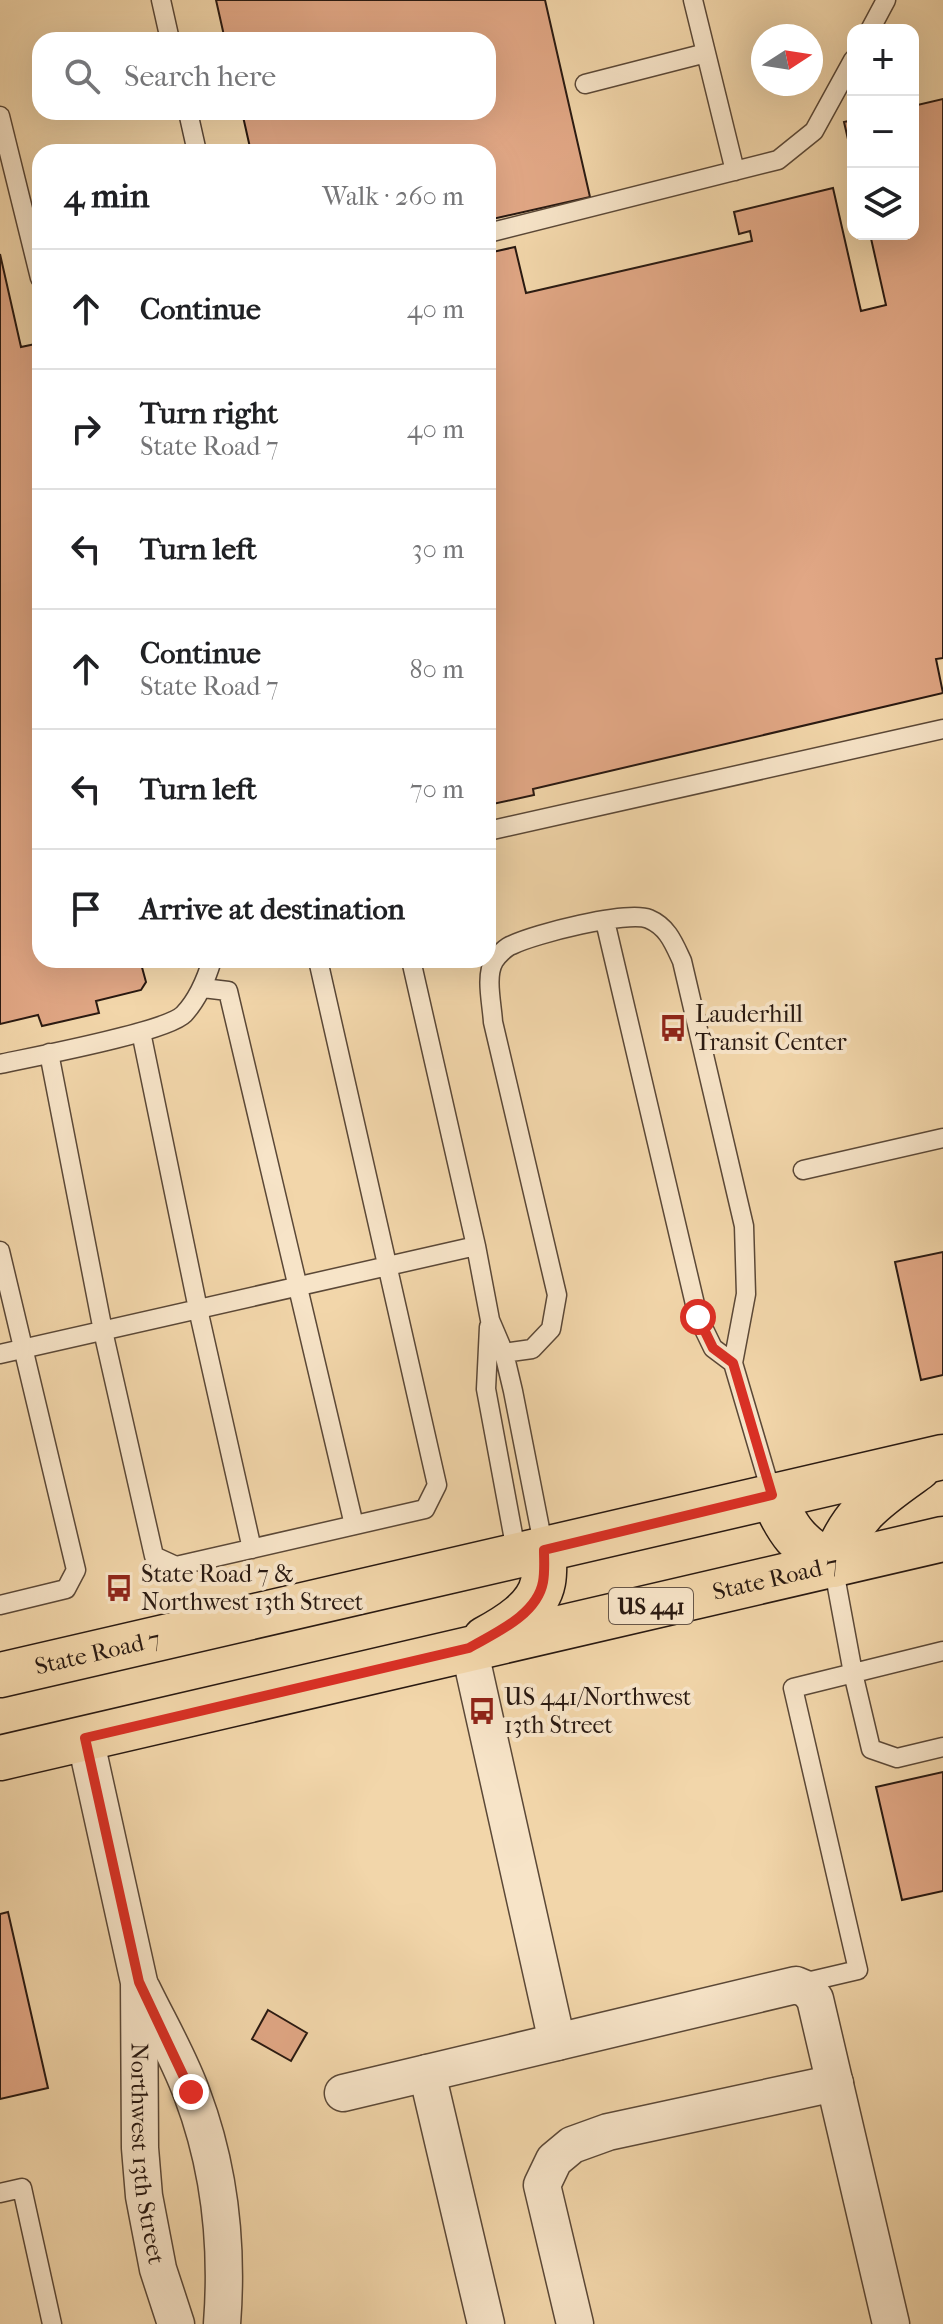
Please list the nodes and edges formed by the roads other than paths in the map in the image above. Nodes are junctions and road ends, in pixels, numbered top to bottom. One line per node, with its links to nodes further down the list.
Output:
1 (161, 0): 5 (lane)
2 (693, 0): 6 (lane)
3 (886, 0): 4 (lane)
4 (873, 24)
5 (168, 32)
6 (706, 53): 8 (lane); 12 (lane)
7 (847, 71): 12 (lane)
8 (585, 84)
9 (0, 116): 14 (lane)
10 (190, 120): 11 (lane)
11 (195, 144)
12 (735, 171): 13 (lane)
13 (496, 231)
14 (32, 246)
15 (943, 729): 16 (lane)
16 (496, 829)
17 (605, 921): 18 (lane); 39 (lane); 39 (lane)
18 (496, 960)
19 (209, 968): 23 (lane)
20 (320, 968): 31 (lane)
21 (413, 968): 29 (lane)
22 (492, 968): 37 (lane)
23 (203, 988): 24 (lane); 32 (lane)
24 (141, 1032): 25 (lane); 33 (lane)
25 (49, 1053): 26 (lane); 35 (lane)
26 (0, 1064)
27 (943, 1138): 28 (lane)
28 (803, 1170)
29 (476, 1246): 31 (lane); 34 (lane)
30 (0, 1251): 36 (lane)
31 (388, 1266): 32 (lane); 42 (lane)
32 (298, 1286): 33 (lane); 42 (lane)
33 (198, 1309): 35 (lane); 44 (lane)
34 (490, 1320): 37 (lane); 45 (lane)
35 (103, 1331): 36 (lane); 44 (lane)
36 (23, 1349): 38 (lane); 47 (lane)
37 (504, 1353): 45 (lane)
38 (0, 1354)
39 (733, 1363): 41 (lane)
40 (936, 1459): 41 (main road, State Road 7); 46 (main road)
41 (772, 1495): 45 (main road, State Road 7); 46 (main road)
42 (354, 1525): 44 (lane)
43 (943, 1539): 46 (main road, State Road 7 / US 441)
44 (252, 1549)
45 (531, 1553): 48 (main road); 51 (main road, State Road 7)
46 (833, 1565): 48 (main road, State Road 7 / US 441); 50 (lane)
47 (0, 1605)
48 (469, 1648): 52 (main road, State Road 7 / US 441); 57 (street)
49 (943, 1651): 50 (lane)
50 (853, 1673): 53 (lane); 56 (lane)
51 (0, 1675)
52 (85, 1738): 54 (main road, State Road 7 / US 441); 55 (street, Northwest 13th Street)
53 (943, 1747)
54 (0, 1758)
55 (139, 1982): 63 (street, Northwest 13th Street); 64 (street, Northwest 13th Street)
56 (796, 1985): 57 (street); 59 (street)
57 (557, 2042): 58 (street)
58 (427, 2073): 60 (street); 65 (street)
59 (835, 2083): 66 (street); 67 (street)
60 (343, 2093)
61 (0, 2193): 62 (lane)
62 (52, 2324)
63 (176, 2324)
64 (222, 2324)
65 (486, 2324)
66 (575, 2324)
67 (891, 2324)

